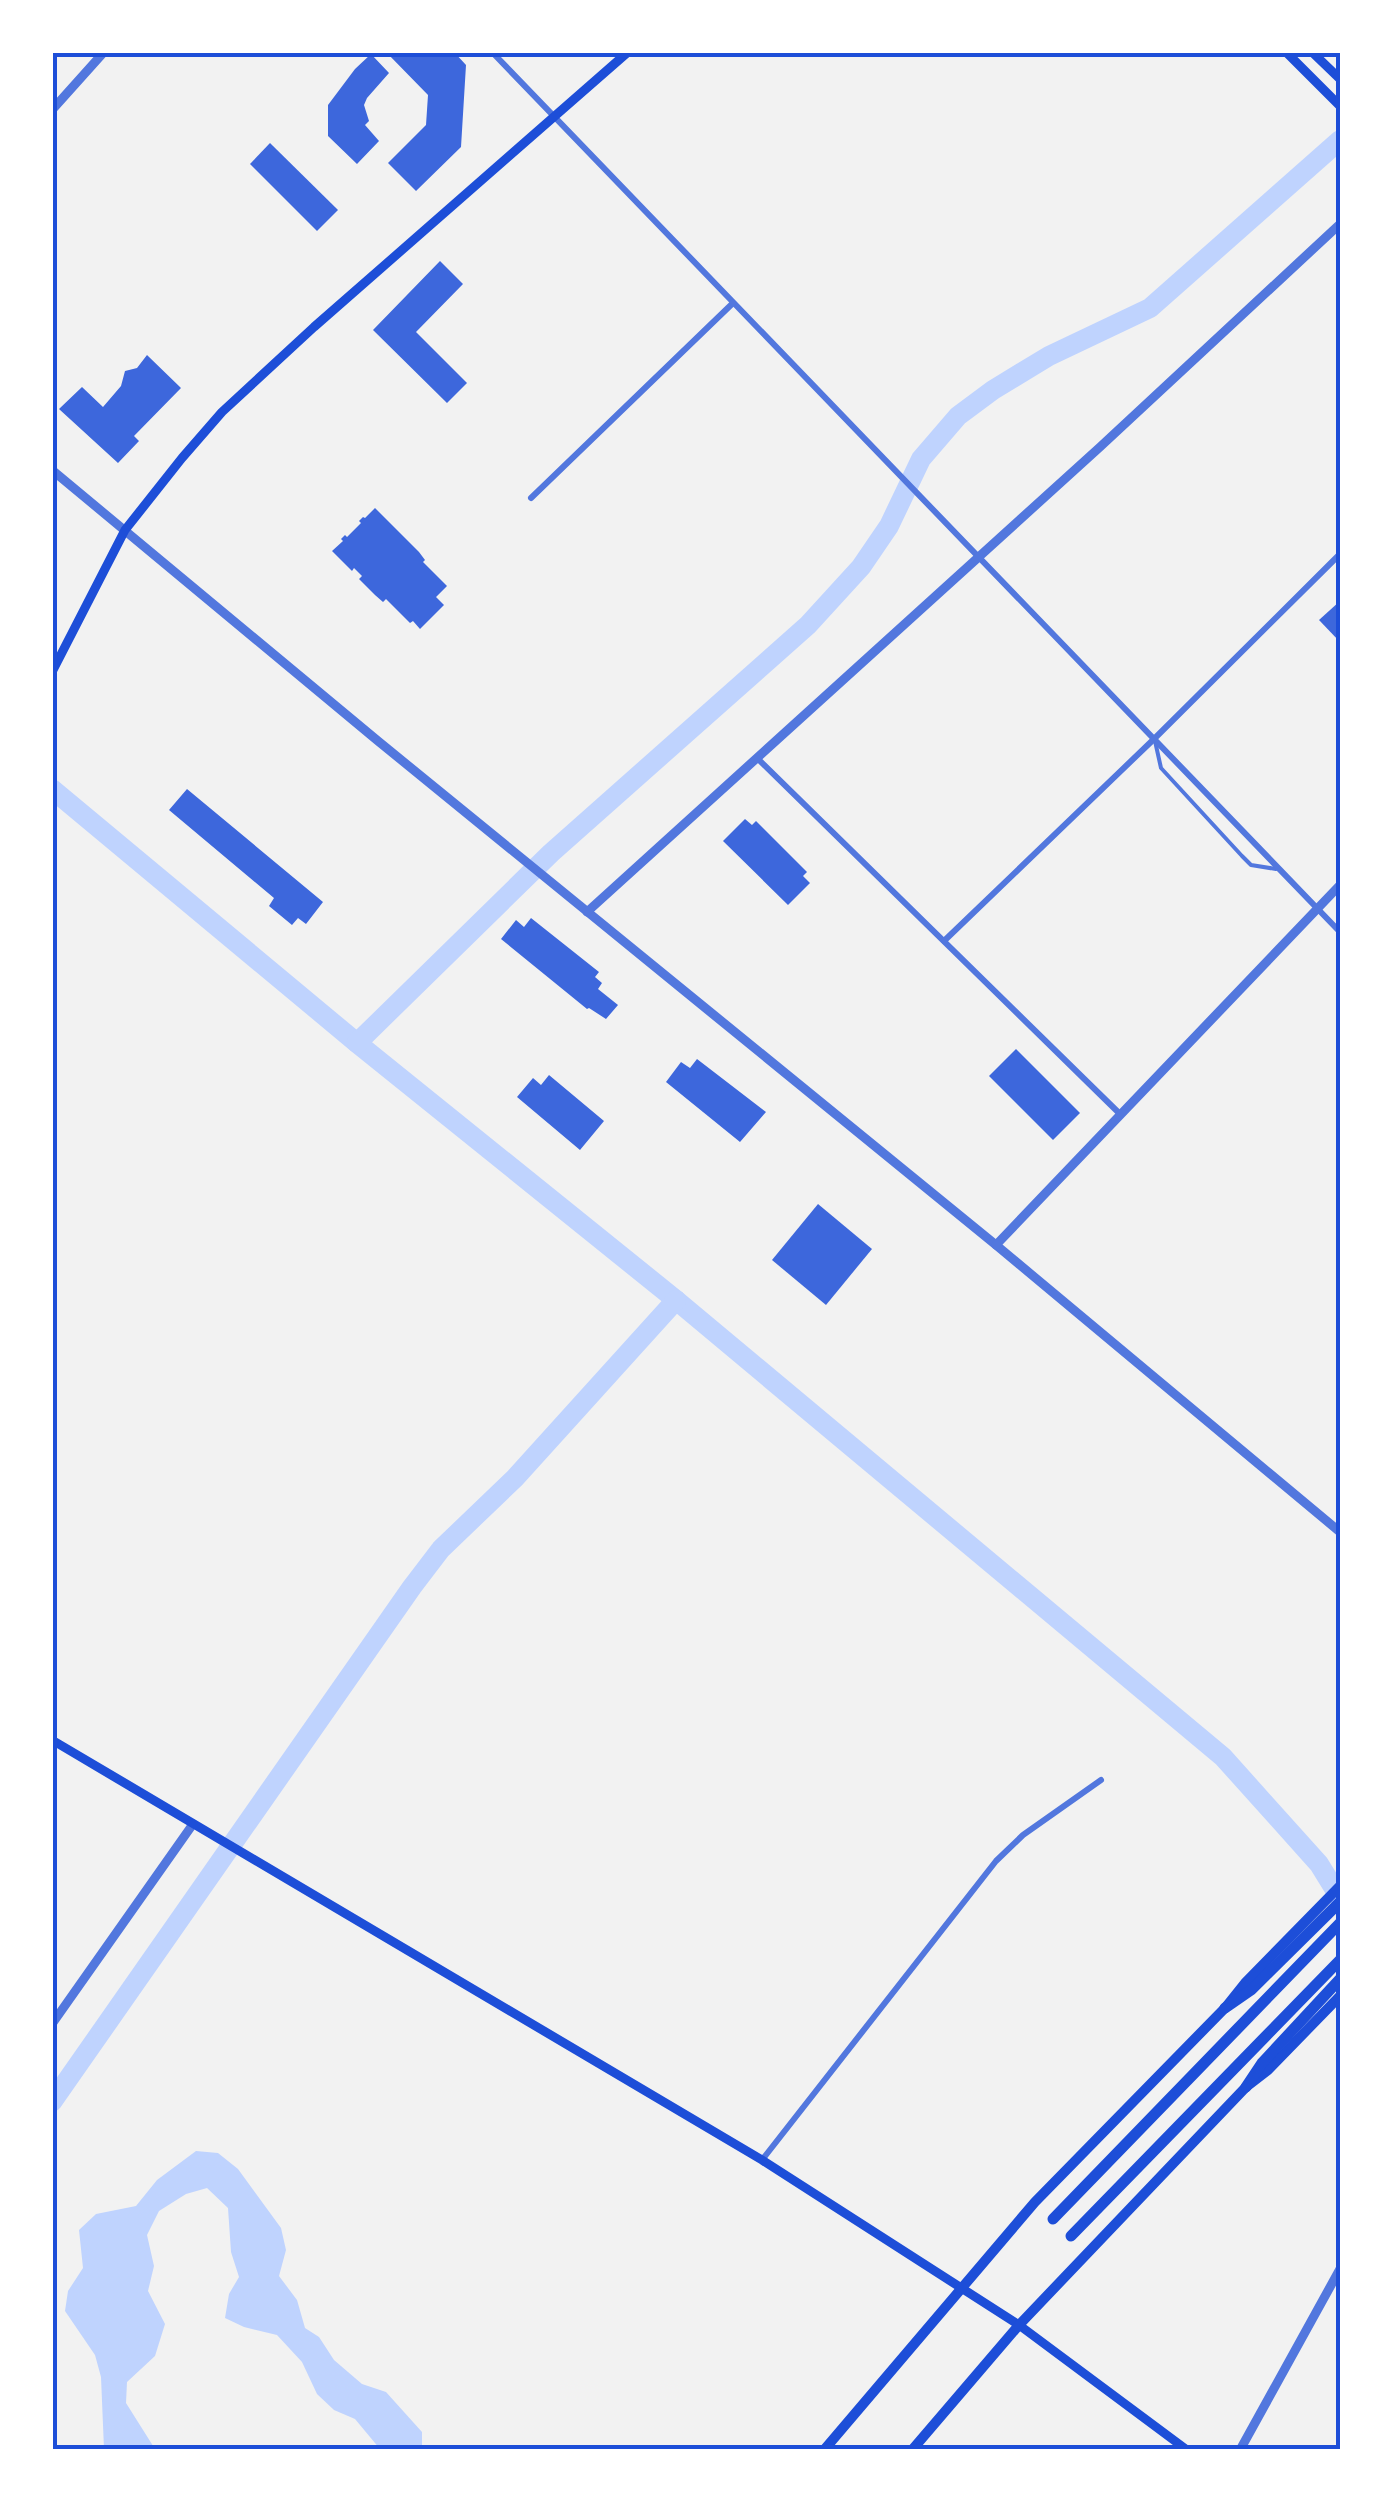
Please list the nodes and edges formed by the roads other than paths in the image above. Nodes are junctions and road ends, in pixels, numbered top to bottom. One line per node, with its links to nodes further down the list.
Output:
1 (104, 52): 8 (street)
2 (492, 52): 9 (street)
3 (628, 52): 9 (main road)
4 (1286, 52): 7 (main road)
5 (1312, 52): 6 (main road)
6 (1340, 79)
7 (1340, 106)
8 (52, 110)
9 (553, 118): 11 (street); 14 (main road)
10 (1340, 224): 16 (street)
11 (733, 303): 13 (street); 16 (street)
12 (52, 470): 14 (street)
13 (531, 498)
14 (125, 530): 17 (main road); 23 (street)
15 (1340, 554): 18 (street)
16 (978, 558): 18 (street); 19 (street)
17 (52, 672)
18 (1154, 738): 20 (street); 20 (lane); 25 (street)
19 (757, 758): 23 (street); 25 (street)
20 (1281, 870): 22 (street)
21 (1340, 884): 22 (street)
22 (1318, 908): 24 (street); 26 (street)
23 (587, 912): 27 (street)
24 (1340, 932)
25 (944, 941): 26 (street)
26 (1120, 1113): 27 (street)
27 (996, 1244): 28 (street)
28 (1340, 1532)
29 (52, 1740): 31 (main road)
30 (1101, 1780): 42 (street)
31 (193, 1824): 40 (street); 42 (main road)
32 (1340, 1886): 34 (main road)
33 (1340, 1902): 34 (highway)
34 (1315, 1920): 39 (highway)
35 (1340, 1923): 43 (highway)
36 (1340, 1960): 44 (highway)
37 (1340, 1980): 41 (highway)
38 (1340, 1996): 41 (main road)
39 (1225, 2008): 46 (main road)
40 (52, 2024)
41 (1246, 2087): 47 (main road)
42 (762, 2160): 46 (main road)
43 (1052, 2218)
44 (1072, 2236)
45 (1340, 2269): 51 (street)
46 (963, 2288): 47 (main road); 48 (main road)
47 (1019, 2325): 49 (main road); 50 (main road)
48 (824, 2450)
49 (912, 2450)
50 (1186, 2450)
51 (1240, 2450)

